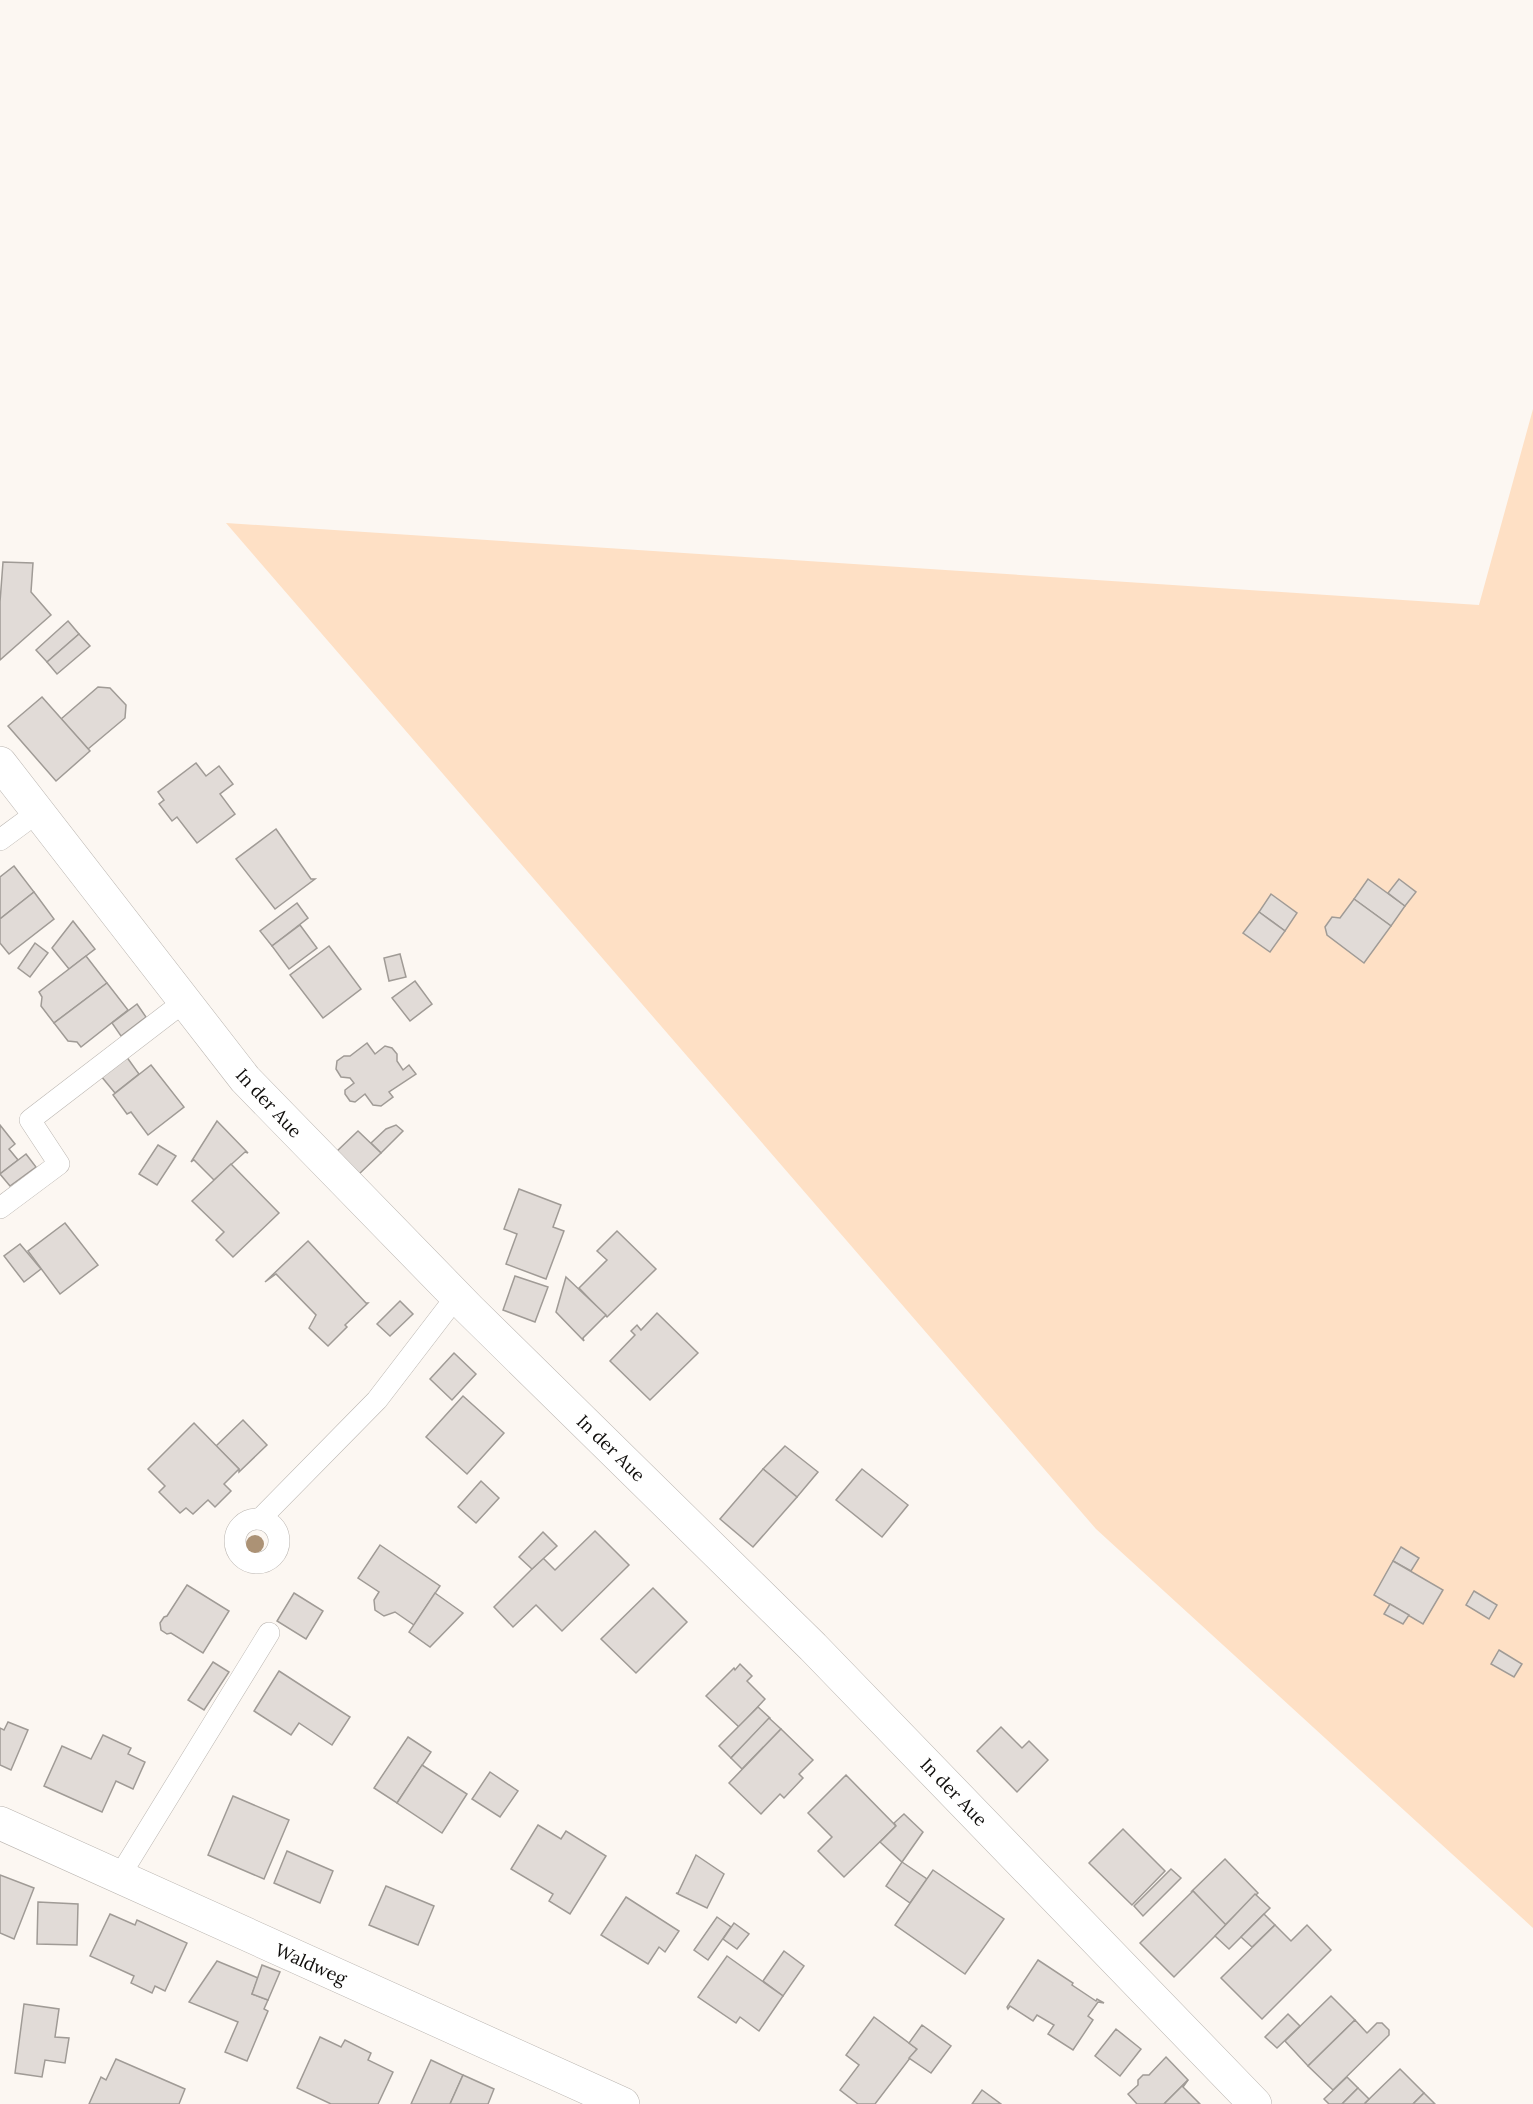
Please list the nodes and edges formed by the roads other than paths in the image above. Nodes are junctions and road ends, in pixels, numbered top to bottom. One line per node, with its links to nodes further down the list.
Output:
1 (0, 763): 2 (street, In der Aue)
2 (38, 812): 3 (lane); 4 (street, In der Aue)
3 (0, 840)
4 (185, 1001): 5 (lane); 6 (street, In der Aue)
5 (0, 1208)
6 (456, 1297): 7 (lane); 12 (street, In der Aue)
7 (260, 1519)
8 (269, 1633): 10 (lane)
9 (0, 1823): 10 (street, Waldweg)
10 (119, 1877): 11 (street, Waldweg)
11 (623, 2104)
12 (1255, 2104)

